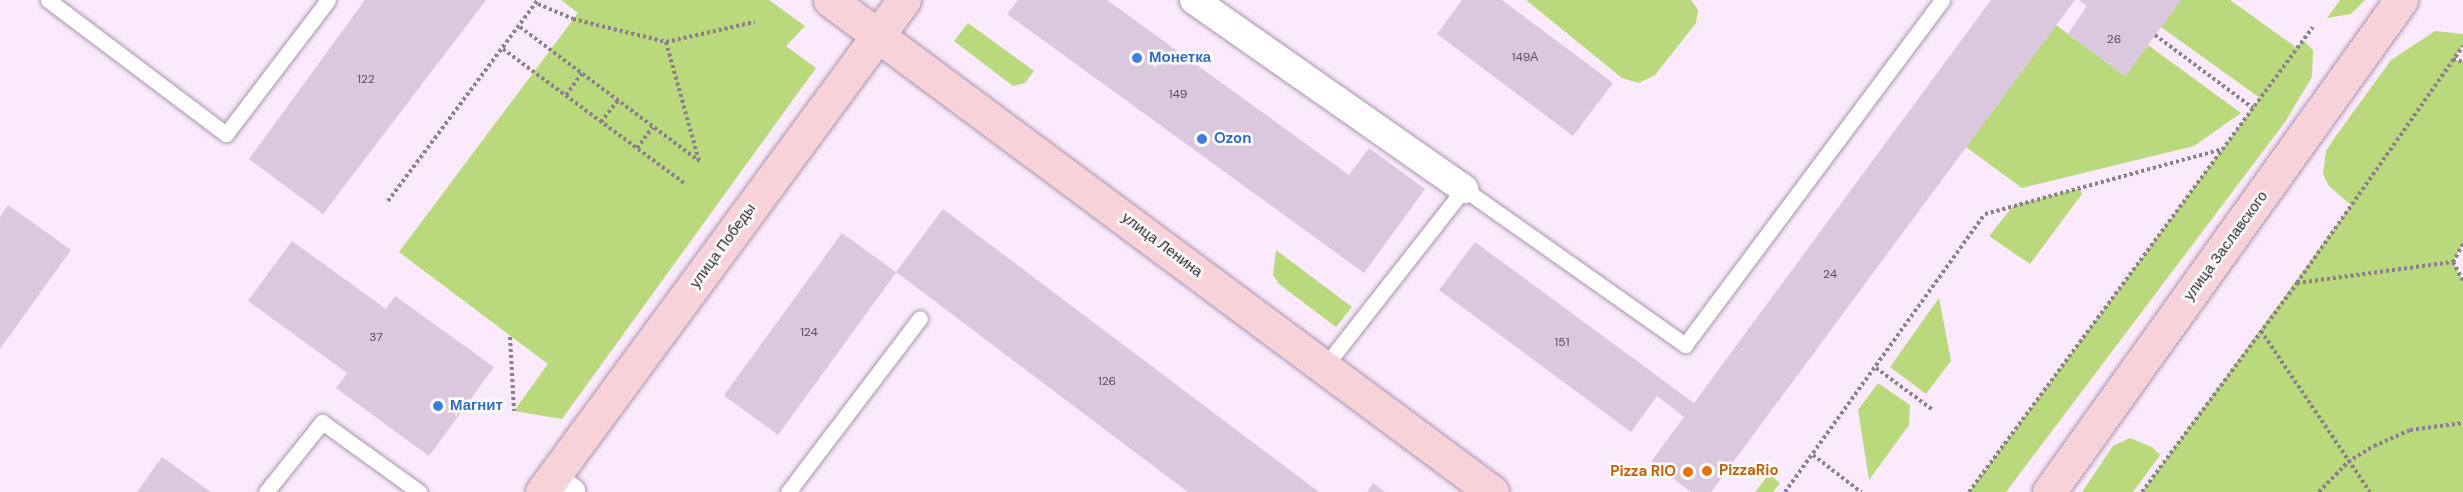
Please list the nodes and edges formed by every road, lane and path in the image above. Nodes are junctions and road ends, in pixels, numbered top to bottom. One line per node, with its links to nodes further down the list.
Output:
1 (48, 0): 2 (lane)
2 (328, 0)
3 (830, 0): 12 (main road, улица Ленина)
4 (904, 0): 12 (main road, улица Победы)
5 (1194, 0): 28 (street)
6 (1942, 0): 28 (lane)
7 (2401, 0): 52 (main road, улица Заславского)
8 (538, 2): 10 (path); 14 (path)
9 (755, 22): 14 (path)
10 (520, 27): 16 (path); 19 (path)
11 (2313, 27): 22 (path)
12 (879, 35): 37 (main road, улица Ленина); 44 (main road, улица Победы)
13 (2156, 35): 22 (path)
14 (666, 42): 24 (path)
15 (2463, 46): 17 (path)
16 (503, 49): 20 (path); 29 (path)
17 (2452, 59): 18 (path); 33 (path)
18 (2463, 62)
19 (582, 74): 20 (path); 21 (path)
20 (566, 95): 23 (path)
21 (618, 100): 23 (path); 24 (path)
22 (2253, 108): 26 (path)
23 (601, 122): 25 (path)
24 (653, 127): 25 (path)
25 (637, 148): 27 (path)
26 (2223, 149): 38 (path); 51 (path)
27 (684, 183)
28 (1464, 189): 37 (lane)
29 (388, 201)
30 (2463, 244): 31 (path)
31 (2453, 262): 32 (path); 33 (path)
32 (2463, 281)
33 (2297, 283): 35 (path)
34 (920, 318): 47 (lane)
35 (2261, 331): 43 (path); 53 (path)
36 (510, 337): 40 (path)
37 (1325, 366): 48 (main road, улица Ленина)
38 (1876, 368): 39 (path); 42 (path)
39 (1933, 410)
40 (514, 411)
41 (2463, 423): 43 (path)
42 (1813, 455): 49 (path); 50 (path)
43 (2348, 462): 54 (path); 55 (path)
44 (555, 487)
45 (266, 492): 46 (lane)
46 (419, 492)
47 (788, 492)
48 (1492, 492)
49 (1785, 492)
50 (1861, 492)
51 (1969, 492)
52 (2049, 492)
53 (2142, 492)
54 (2319, 492)
55 (2370, 492)

